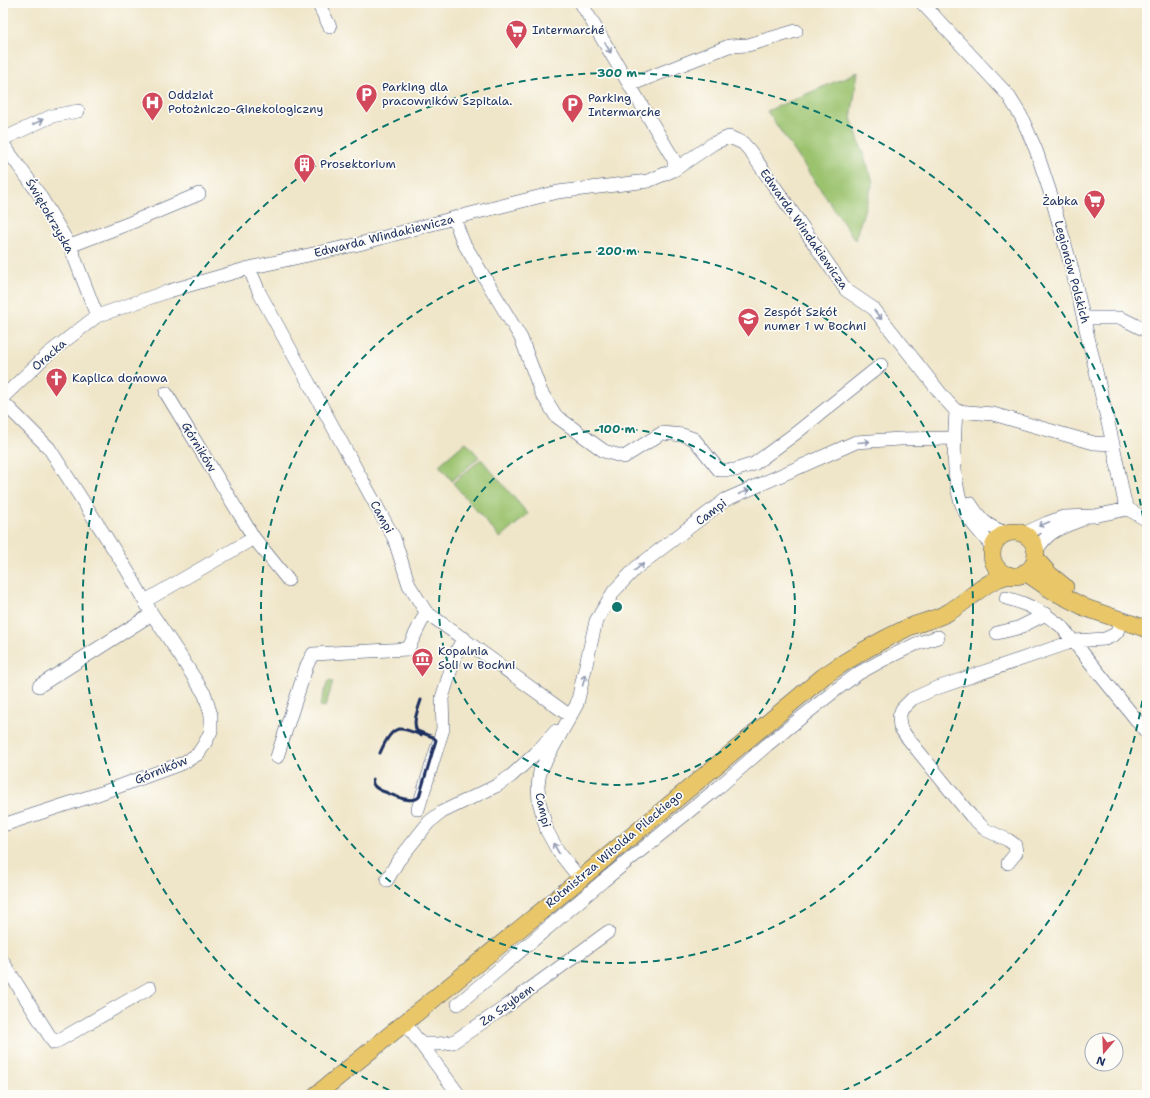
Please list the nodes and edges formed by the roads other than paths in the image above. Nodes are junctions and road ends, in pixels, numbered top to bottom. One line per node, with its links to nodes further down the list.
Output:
1 (318, 3): 4 (street)
2 (581, 3): 6 (street, one-way to 6)
3 (922, 3): 16 (street, Legionów Polskich)
4 (330, 28)
5 (796, 31): 6 (street)
6 (630, 85): 10 (street)
7 (78, 111): 8 (street, one-way to 7)
8 (3, 139)
9 (3, 144): 13 (street, Świętokrzyska)
10 (674, 170): 12 (street, Edwarda Windakiewicza); 22 (street, Edwarda Windakiewicza, one-way to 22)
11 (199, 194): 13 (street)
12 (454, 218): 14 (street, Edwarda Windakiewicza); 18 (street)
13 (70, 246): 15 (street, Świętokrzyska)
14 (249, 268): 15 (street, Edwarda Windakiewicza); 38 (street, Campi)
15 (97, 316): 20 (street, Oracka)
16 (1085, 318): 17 (street); 24 (street, Legionów Polskich)
17 (1147, 331)
18 (881, 365)
19 (166, 393): 30 (street, Górników)
20 (3, 397)
21 (3, 402): 37 (street, Górników)
22 (956, 411): 23 (street); 24 (street)
23 (954, 438): 25 (street); 49 (street, Campi, one-way to 23)
24 (1113, 444): 26 (street, Legionów Polskich)
25 (956, 476): 29 (street); 31 (street)
26 (1128, 509): 27 (street); 28 (street)
27 (1094, 516): 29 (street, one-way to 29); 32 (street)
28 (1147, 520)
29 (1015, 533): 31 (main road); 32 (main road)
30 (254, 538): 35 (street, Górników); 37 (street)
31 (992, 551): 34 (main road); 42 (main road, Rotmistrza Witolda Pileckiego)
32 (1035, 555): 33 (main road); 41 (main road)
33 (1026, 572): 34 (main road); 41 (main road)
34 (1009, 575): 42 (main road, Rotmistrza Witolda Pileckiego)
35 (288, 580)
36 (1006, 598): 40 (street)
37 (145, 601): 39 (street, Górników)
38 (426, 612): 46 (street, Campi); 51 (street)
39 (152, 614): 48 (street); 54 (street, Górników)
40 (1046, 614): 44 (street); 47 (street)
41 (1116, 618): 43 (main road); 47 (street)
42 (924, 621): 53 (main road, Rotmistrza Witolda Pileckiego)
43 (1147, 629)
44 (996, 633)
45 (938, 637): 55 (street)
46 (464, 638): 49 (street, Campi); 52 (street)
47 (1074, 641): 50 (street); 56 (street)
48 (39, 686)
49 (568, 719): 57 (street, Campi, one-way to 49); 58 (street)
50 (1147, 733)
51 (277, 757)
52 (418, 809)
53 (650, 819): 55 (street); 57 (main road, Rotmistrza Witolda Pileckiego)
54 (3, 825)
55 (664, 835): 62 (street)
56 (1008, 863)
57 (580, 879): 63 (main road, Rotmistrza Witolda Pileckiego)
58 (387, 880)
59 (608, 932): 64 (street, Za Szybem)
60 (3, 962): 61 (street)
61 (150, 988)
62 (458, 1004)
63 (404, 1022): 64 (street); 65 (main road, Rotmistrza Witolda Pileckiego)
64 (421, 1044): 66 (street)
65 (316, 1095)
66 (459, 1095)

